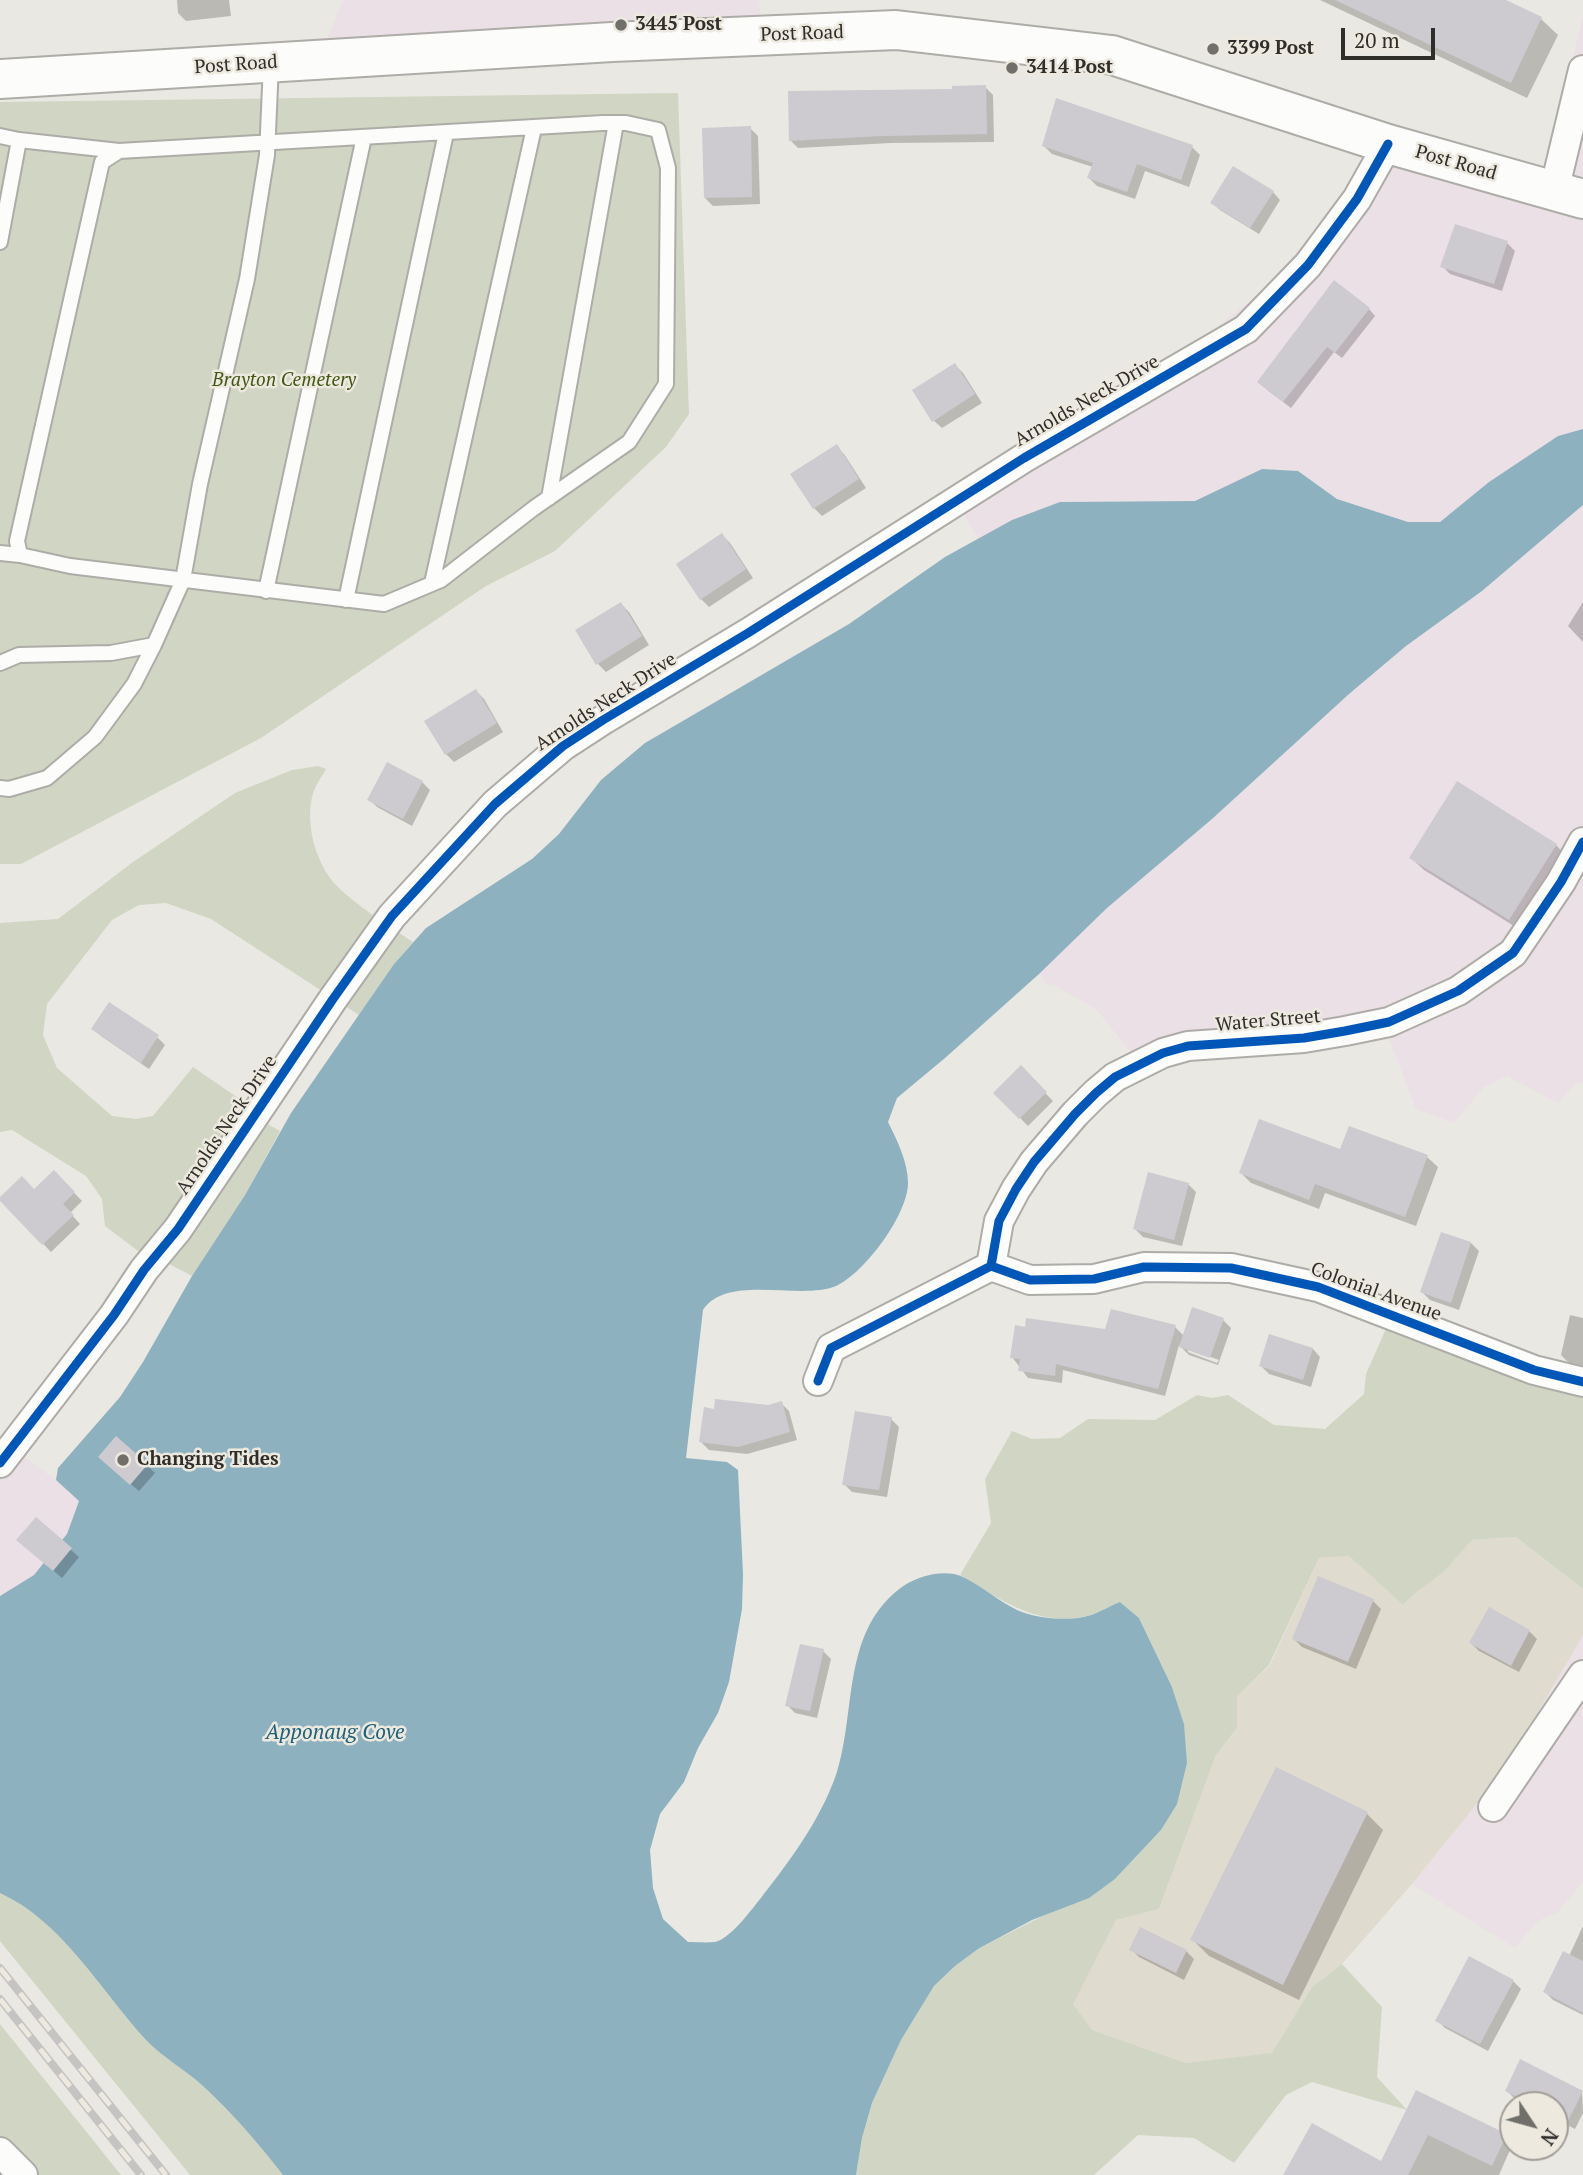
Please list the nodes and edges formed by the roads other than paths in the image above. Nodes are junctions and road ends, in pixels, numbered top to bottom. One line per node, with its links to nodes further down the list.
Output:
1 (271, 63): 3 (main road, Post Road); 10 (lane); 11 (main road, Post Road)
2 (1582, 77): 13 (street)
3 (0, 79)
4 (615, 123): 5 (lane); 15 (lane); 15 (lane)
5 (534, 128): 6 (lane); 19 (lane)
6 (446, 133): 8 (lane); 21 (lane)
7 (0, 136): 9 (lane)
8 (364, 138): 10 (lane); 20 (lane)
9 (19, 140): 12 (lane); 14 (lane)
10 (268, 143): 12 (lane); 18 (lane)
11 (1388, 144): 13 (main road, Post Road); 29 (street, Arnolds Neck Drive)
12 (119, 151): 17 (lane)
13 (1569, 195)
14 (0, 242)
15 (549, 498): 19 (lane)
16 (0, 553): 17 (lane)
17 (20, 555): 18 (lane)
18 (183, 580): 20 (lane); 22 (lane)
19 (432, 583): 21 (lane)
20 (266, 591): 21 (lane)
21 (346, 600)
22 (155, 645): 23 (lane); 24 (lane)
23 (0, 663)
24 (0, 788)
25 (1583, 842): 26 (street, Water Street)
26 (991, 1266): 27 (street); 28 (street, Colonial Avenue)
27 (818, 1381)
28 (1583, 1382)
29 (3, 1453)
30 (1583, 1675): 31 (street)
31 (1493, 1807)
32 (0, 2152): 33 (street)
33 (23, 2175)

